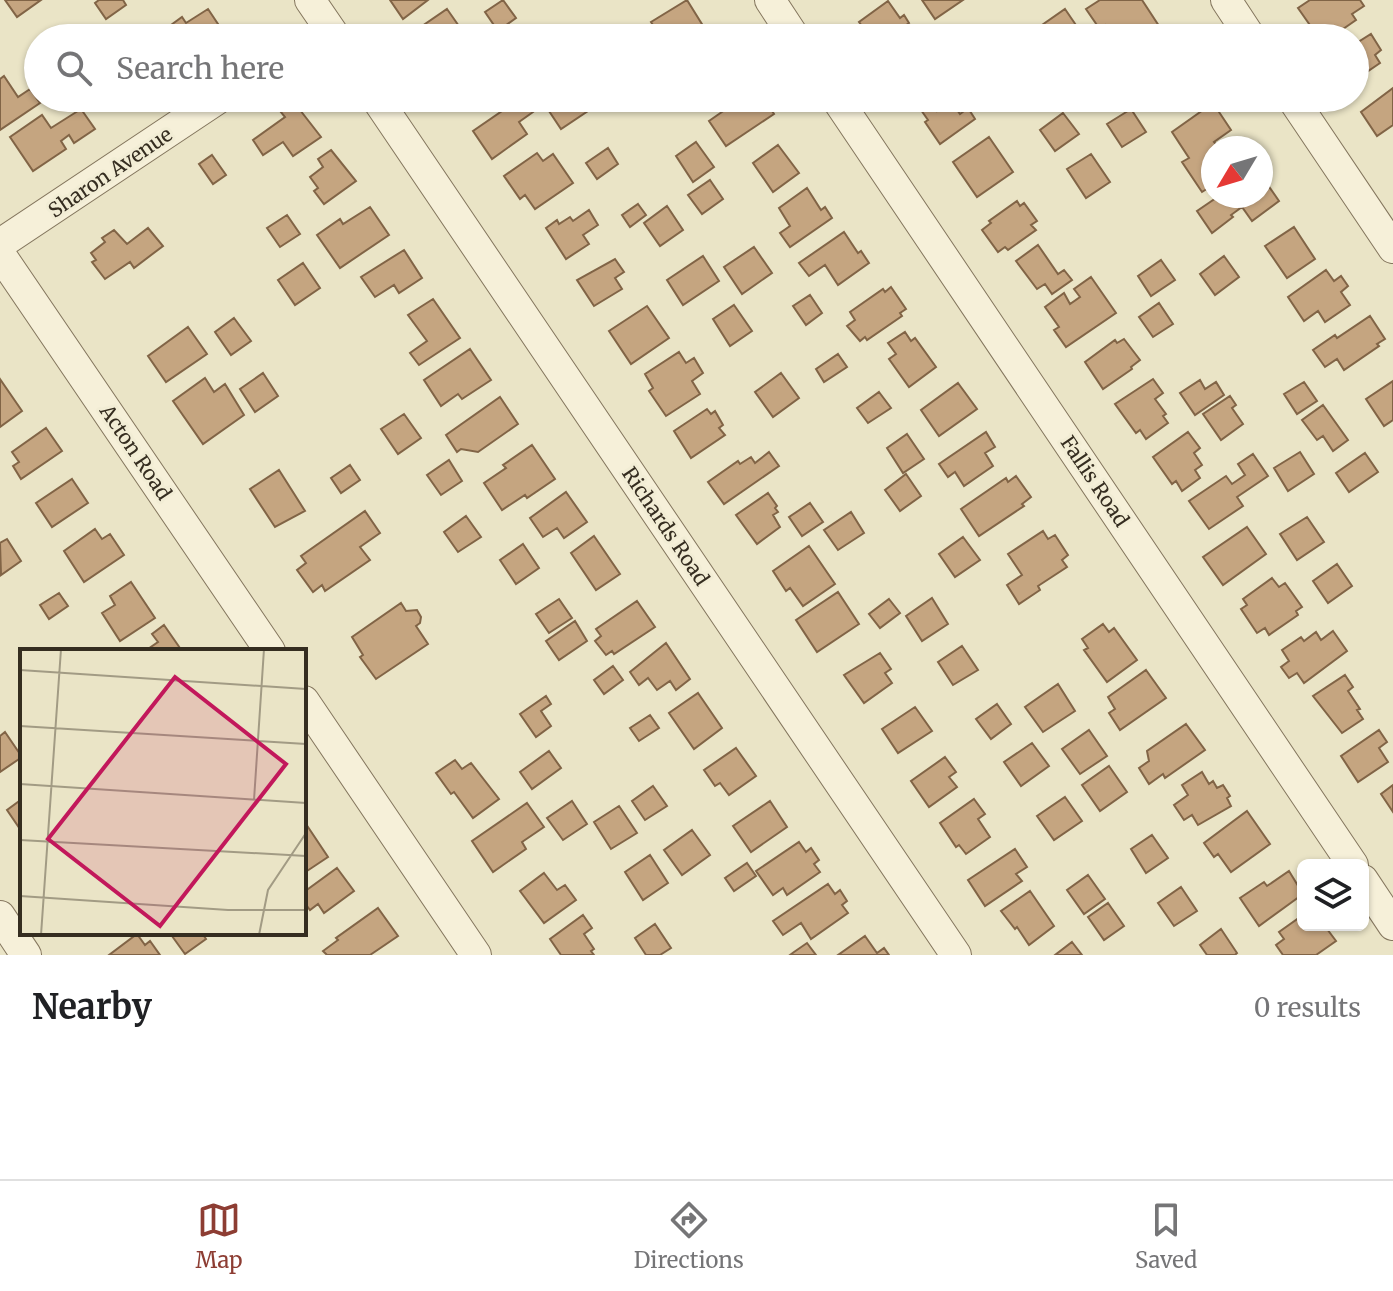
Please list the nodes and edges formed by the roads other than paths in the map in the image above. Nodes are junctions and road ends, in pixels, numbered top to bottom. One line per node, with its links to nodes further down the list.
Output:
1 (770, 0): 3 (street)
2 (1226, 0): 4 (street)
3 (786, 24)
4 (1242, 24)
5 (198, 112): 9 (street, Sharon Avenue)
6 (385, 112): 20 (street, Richards Road)
7 (845, 112): 14 (street, Fallis Road)
8 (1301, 112): 10 (street)
9 (0, 244)
10 (1393, 248)
11 (0, 254): 12 (street, Acton Road)
12 (269, 649)
13 (306, 704): 19 (street)
14 (1349, 859)
15 (1369, 889): 17 (street)
16 (0, 916): 18 (street)
17 (1393, 925)
18 (26, 955)
19 (476, 955)
20 (956, 955)

